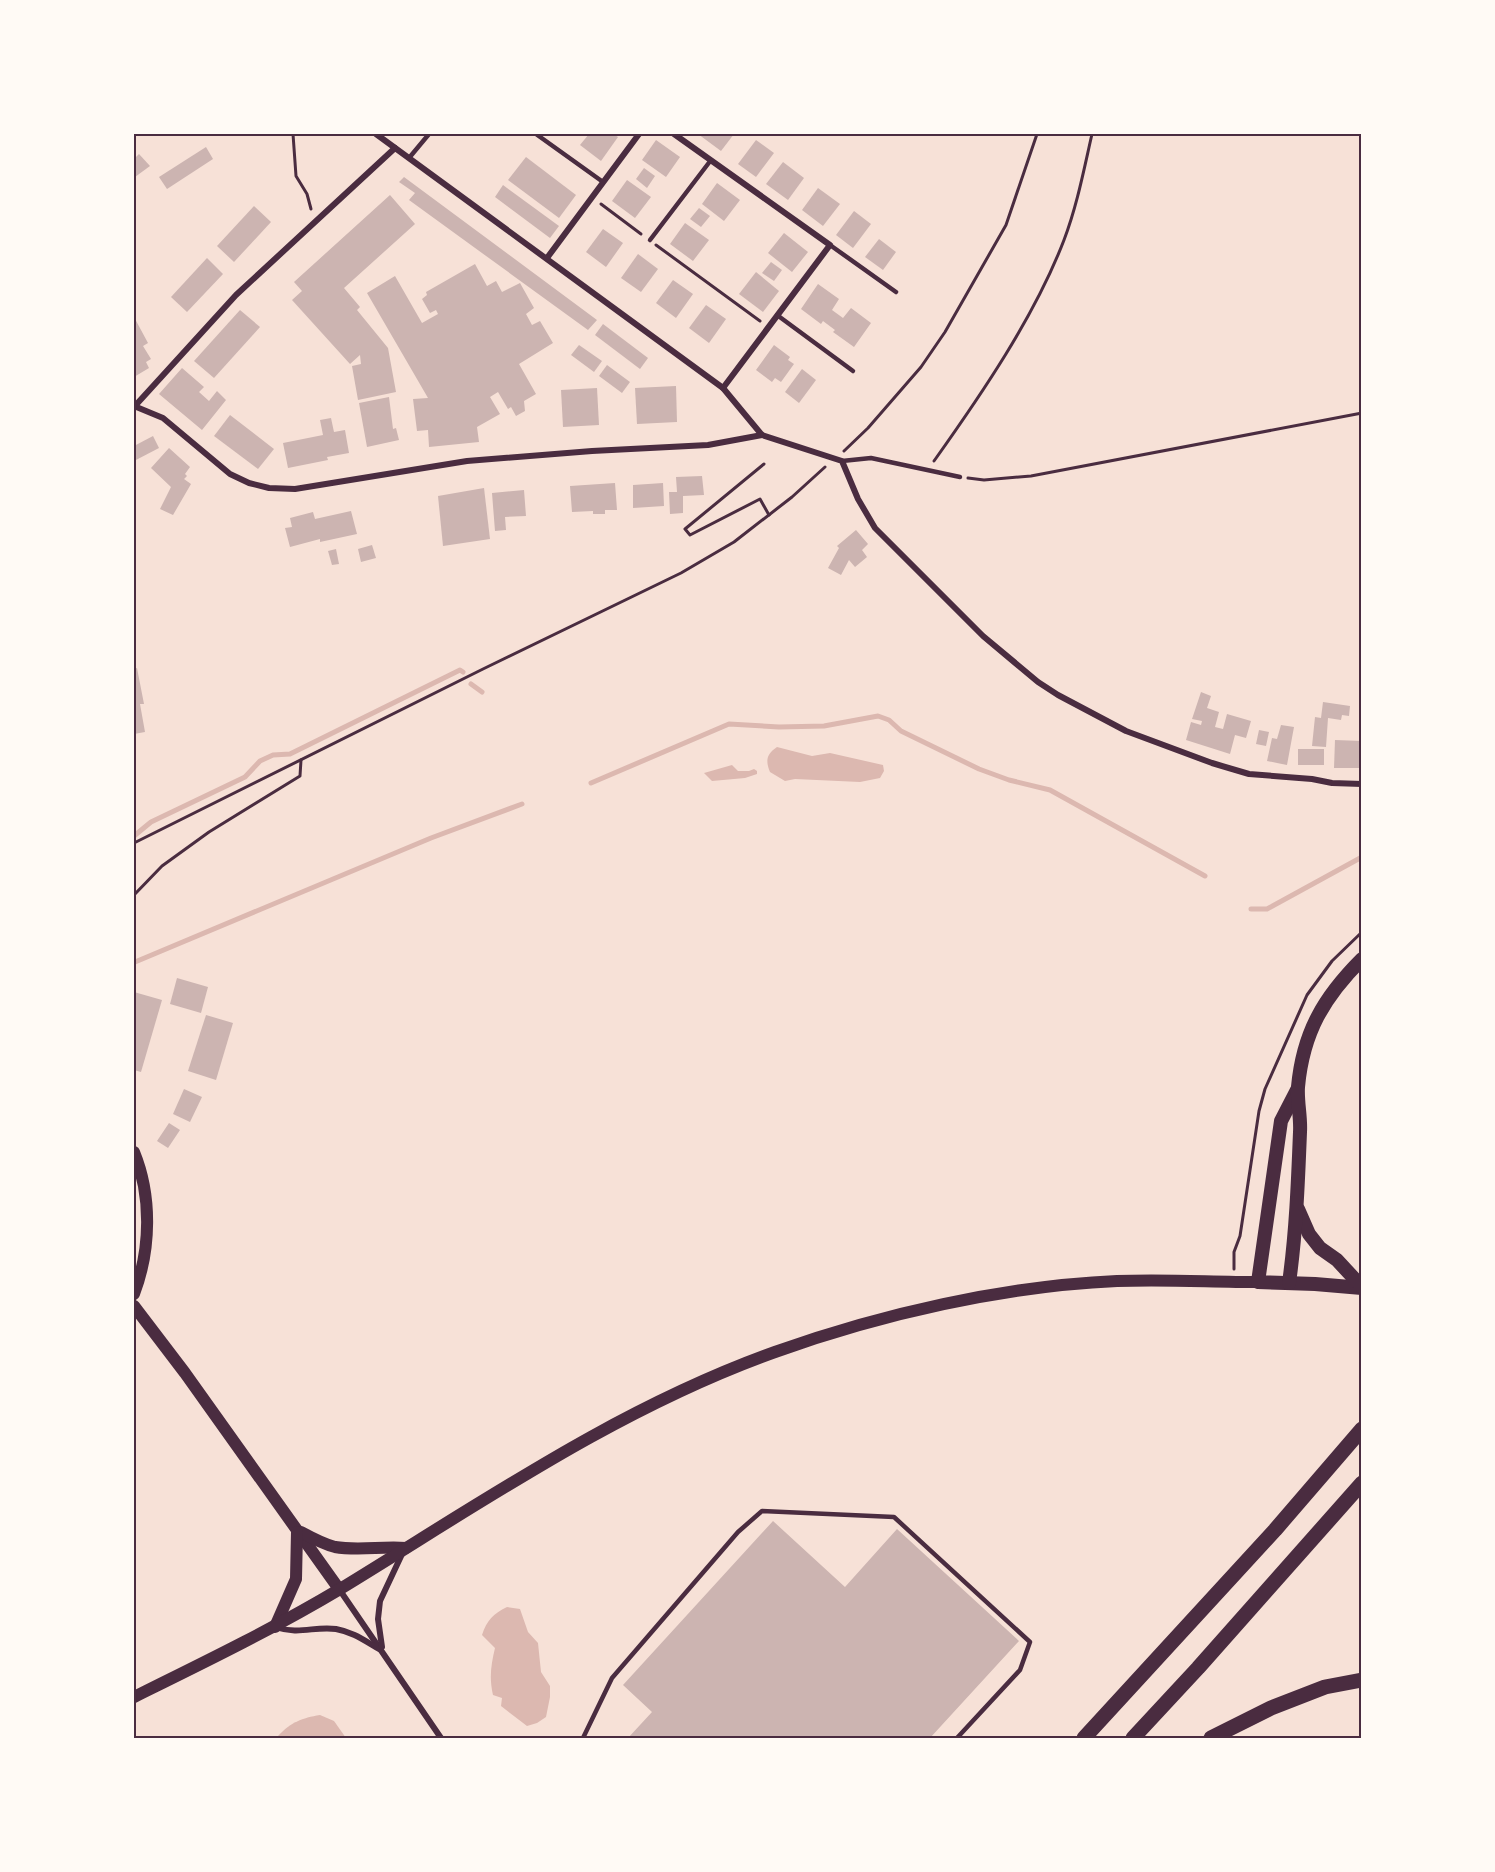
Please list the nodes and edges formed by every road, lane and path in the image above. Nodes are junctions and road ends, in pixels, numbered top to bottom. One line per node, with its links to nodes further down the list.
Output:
1 (293, 134): 14 (path)
2 (376, 134): 9 (street)
3 (429, 134): 10 (lane)
4 (536, 134): 12 (lane)
5 (639, 134): 12 (street)
6 (675, 134): 11 (street)
7 (1037, 134): 26 (path)
8 (1092, 134): 30 (path)
9 (395, 148): 10 (street); 23 (street)
10 (409, 158): 17 (street)
11 (711, 160): 15 (lane); 16 (street)
12 (603, 182): 13 (street)
13 (592, 197): 15 (path); 17 (street)
14 (311, 209)
15 (650, 240): 20 (path)
16 (830, 245): 18 (lane); 19 (street)
17 (547, 258): 22 (street)
18 (896, 292)
19 (777, 315): 20 (street); 21 (lane)
20 (768, 327): 22 (street)
21 (853, 371)
22 (723, 388): 25 (street)
23 (134, 406): 25 (street)
24 (1362, 413): 31 (path)
25 (762, 435): 27 (street)
26 (843, 451)
27 (842, 461): 30 (lane); 34 (street)
28 (764, 464): 32 (path)
29 (826, 467): 32 (path)
30 (927, 471): 31 (lane)
31 (960, 477)
32 (769, 515): 33 (path)
33 (301, 760): 35 (path); 36 (path)
34 (1362, 784)
35 (134, 843)
36 (134, 895)
37 (1362, 959): 38 (main road)
38 (1298, 1089): 40 (main road); 41 (main road)
39 (134, 1152): 44 (main road)
40 (1297, 1207): 42 (main road); 43 (main road)
41 (1258, 1282): 42 (main road); 49 (main road)
42 (1289, 1283): 43 (main road)
43 (1362, 1287)
44 (134, 1294)
45 (134, 1306): 48 (main road)
46 (1362, 1429): 58 (highway)
47 (1362, 1482): 59 (highway)
48 (297, 1531): 49 (main road); 50 (main road); 51 (main road)
49 (406, 1548): 50 (main road); 52 (street)
50 (339, 1589): 51 (main road); 52 (street)
51 (275, 1627): 52 (street); 54 (main road)
52 (382, 1651): 55 (street)
53 (1362, 1680): 60 (highway)
54 (134, 1697)
55 (441, 1738)
56 (583, 1738): 57 (lane)
57 (957, 1738)
58 (1084, 1738)
59 (1132, 1738)
60 (1212, 1738)

